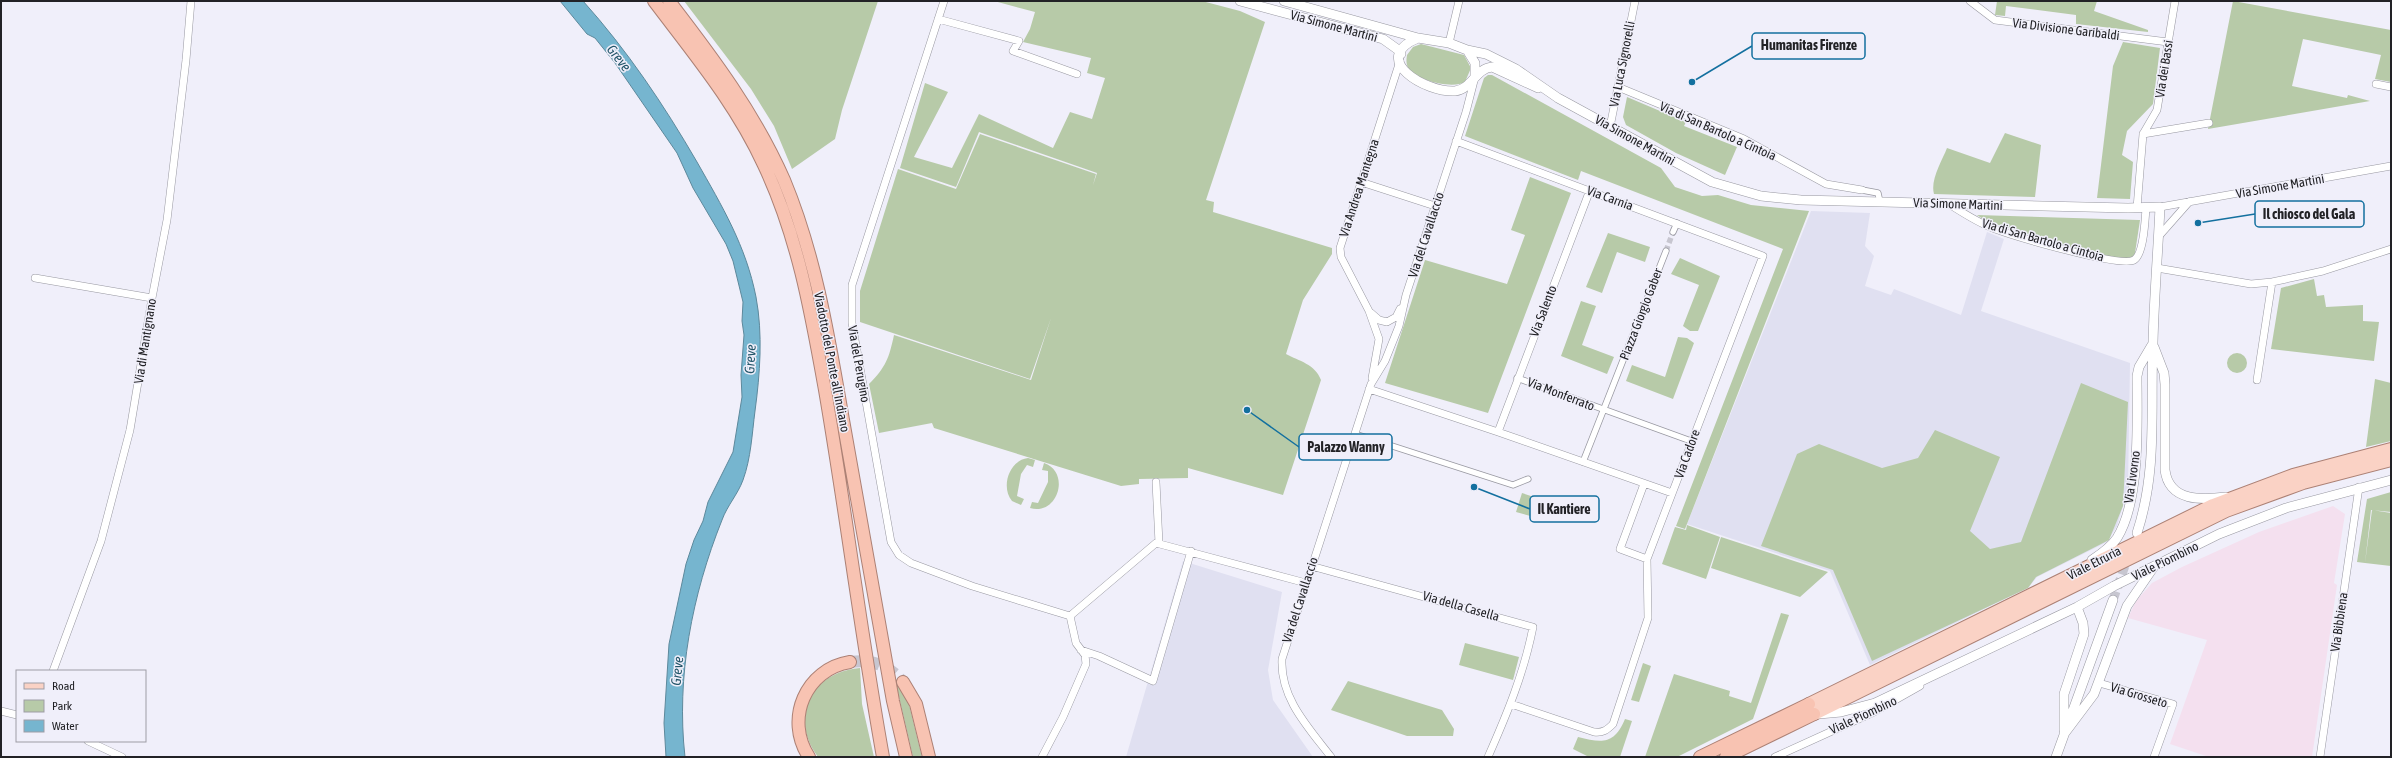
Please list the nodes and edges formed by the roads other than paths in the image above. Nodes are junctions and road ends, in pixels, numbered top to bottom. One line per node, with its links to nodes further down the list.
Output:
1 (191, 1): 47 (street, Via di Mantignano)
2 (654, 1): 93 (highway, Viadotto del Ponte all'Indiano)
3 (669, 1): 94 (highway, Viadotto del Ponte all'Indiano)
4 (944, 1): 11 (street, Via del Perugino)
5 (1240, 1): 16 (street, Via Simone Martini)
6 (1284, 1): 12 (street, Via Simone Martini)
7 (1459, 1): 14 (street)
8 (1635, 1): 20 (street, Via Luca Signorelli)
9 (1970, 1): 13 (street, Via Divisione Garibaldi)
10 (2175, 1): 13 (street, Via dei Bassi)
11 (938, 19): 17 (street); 78 (street, Via del Perugino)
12 (1418, 38): 14 (street, Via Simone Martini); 16 (street)
13 (2168, 42): 25 (street, Via dei Bassi)
14 (1449, 43): 15 (street, Via Simone Martini)
15 (1467, 50): 18 (street); 22 (street, Via Simone Martini)
16 (1400, 58): 18 (street, Via Simone Martini); 28 (street, Via Andrea Mantegna)
17 (1078, 74)
18 (1475, 77): 22 (street, Via Simone Martini); 26 (street, Via del Cavallaccio)
19 (2376, 84): 21 (street)
20 (1618, 87): 24 (street, Via Luca Signorelli); 30 (street, Via di San Bartolo a Cintoia)
21 (2391, 87)
22 (1546, 92): 24 (street, Via Simone Martini)
23 (2209, 123): 25 (street)
24 (1610, 127): 31 (street, Via Simone Martini)
25 (2143, 134): 36 (street, Via dei Bassi)
26 (1456, 141): 29 (street, Via Carnia); 34 (street, Via del Cavallaccio)
27 (2391, 166): 32 (street, Via Simone Martini)
28 (1361, 182): 34 (street); 48 (street, Via Andrea Mantegna)
29 (1590, 190): 37 (street, Via Carnia); 50 (street, Via Salento)
30 (1862, 190): 31 (street)
31 (1880, 202): 33 (street, Via Simone Martini)
32 (2189, 202): 35 (street, Via Simone Martini); 39 (street)
33 (1949, 204): 36 (street, Via Simone Martini); 36 (street, Via di San Bartolo a Cintoia)
34 (1435, 206): 46 (street, Via del Cavallaccio)
35 (2160, 207): 36 (street, Via Simone Martini); 39 (street, Via Livorno)
36 (2142, 208)
37 (1677, 223): 38 (street); 42 (street, Via Carnia)
38 (1674, 232)
39 (2158, 236): 43 (street, Via Livorno)
40 (2391, 249): 45 (street)
41 (1666, 251): 51 (street, Piazza Giorgio Gaber)
42 (1763, 256): 57 (street, Via Cadore)
43 (2157, 268): 45 (street); 49 (street, Via Livorno)
44 (35, 278): 47 (street)
45 (2272, 282): 52 (street)
46 (1406, 295): 48 (street); 53 (street, Via del Cavallaccio)
47 (152, 298): 82 (street, Via di Mantignano)
48 (1369, 311): 53 (street, Via Andrea Mantegna)
49 (2153, 344): 67 (street, Via Livorno); 68 (street, Via Livorno); 74 (street, Via Livorno)
50 (1517, 378): 54 (street, Via Monferrato); 55 (street, Via Salento)
51 (1617, 378): 54 (street, Via Monferrato)
52 (2257, 380)
53 (1370, 387): 55 (street); 56 (street, Via del Cavallaccio)
54 (1604, 411): 57 (street, Via Monferrato); 60 (street, Via Monferrato)
55 (1498, 432): 60 (street)
56 (1354, 434): 61 (street); 72 (street, Via del Cavallaccio)
57 (1691, 441): 66 (street, Via Cadore)
58 (2391, 449): 67 (main road, Viale Etruria)
59 (2391, 460): 86 (main road, Viale Etruria)
60 (1583, 462): 64 (street)
61 (1528, 479)
62 (2391, 480): 65 (street, Viale Piombino)
63 (1156, 482): 69 (street)
64 (1644, 484): 66 (street); 71 (street)
65 (2358, 487): 73 (street, Viale Piombino); 104 (street, Via Bibbiena)
66 (1672, 493): 71 (street, Via Cadore)
67 (2232, 496): 74 (main road, Viale Etruria)
68 (2137, 533)
69 (1159, 543): 70 (street); 78 (street)
70 (1191, 551): 75 (street); 79 (street)
71 (1647, 559): 85 (street)
72 (1312, 566): 75 (street, Via del Cavallaccio); 85 (street, Via della Casella)
73 (2154, 566): 77 (street, Viale Piombino); 84 (street)
74 (2058, 581): 86 (main road, Viale Etruria)
75 (1306, 583): 97 (street, Via del Cavallaccio)
76 (2113, 600): 89 (street)
77 (2077, 607): 81 (street, Viale Piombino); 89 (street)
78 (1070, 616): 79 (street)
79 (1081, 650): 96 (street)
80 (850, 662): 92 (highway)
81 (1950, 669): 86 (street, Viale Piombino); 101 (street, Viale Piombino)
82 (53, 670)
83 (903, 682): 95 (highway)
84 (2098, 683): 89 (street); 103 (street, Via Grosseto)
85 (1511, 704): 98 (street, Via della Casella)
86 (1811, 709): 99 (highway); 100 (highway)
87 (1, 711): 88 (street)
88 (16, 715)
89 (2064, 734): 102 (street)
90 (90, 742): 91 (street)
91 (122, 757)
92 (809, 757)
93 (883, 757)
94 (906, 757)
95 (929, 757)
96 (1042, 757)
97 (1331, 757)
98 (1488, 757)
99 (1700, 757)
100 (1726, 757)
101 (1775, 757)
102 (2056, 757)
103 (2154, 757)
104 (2320, 757)

